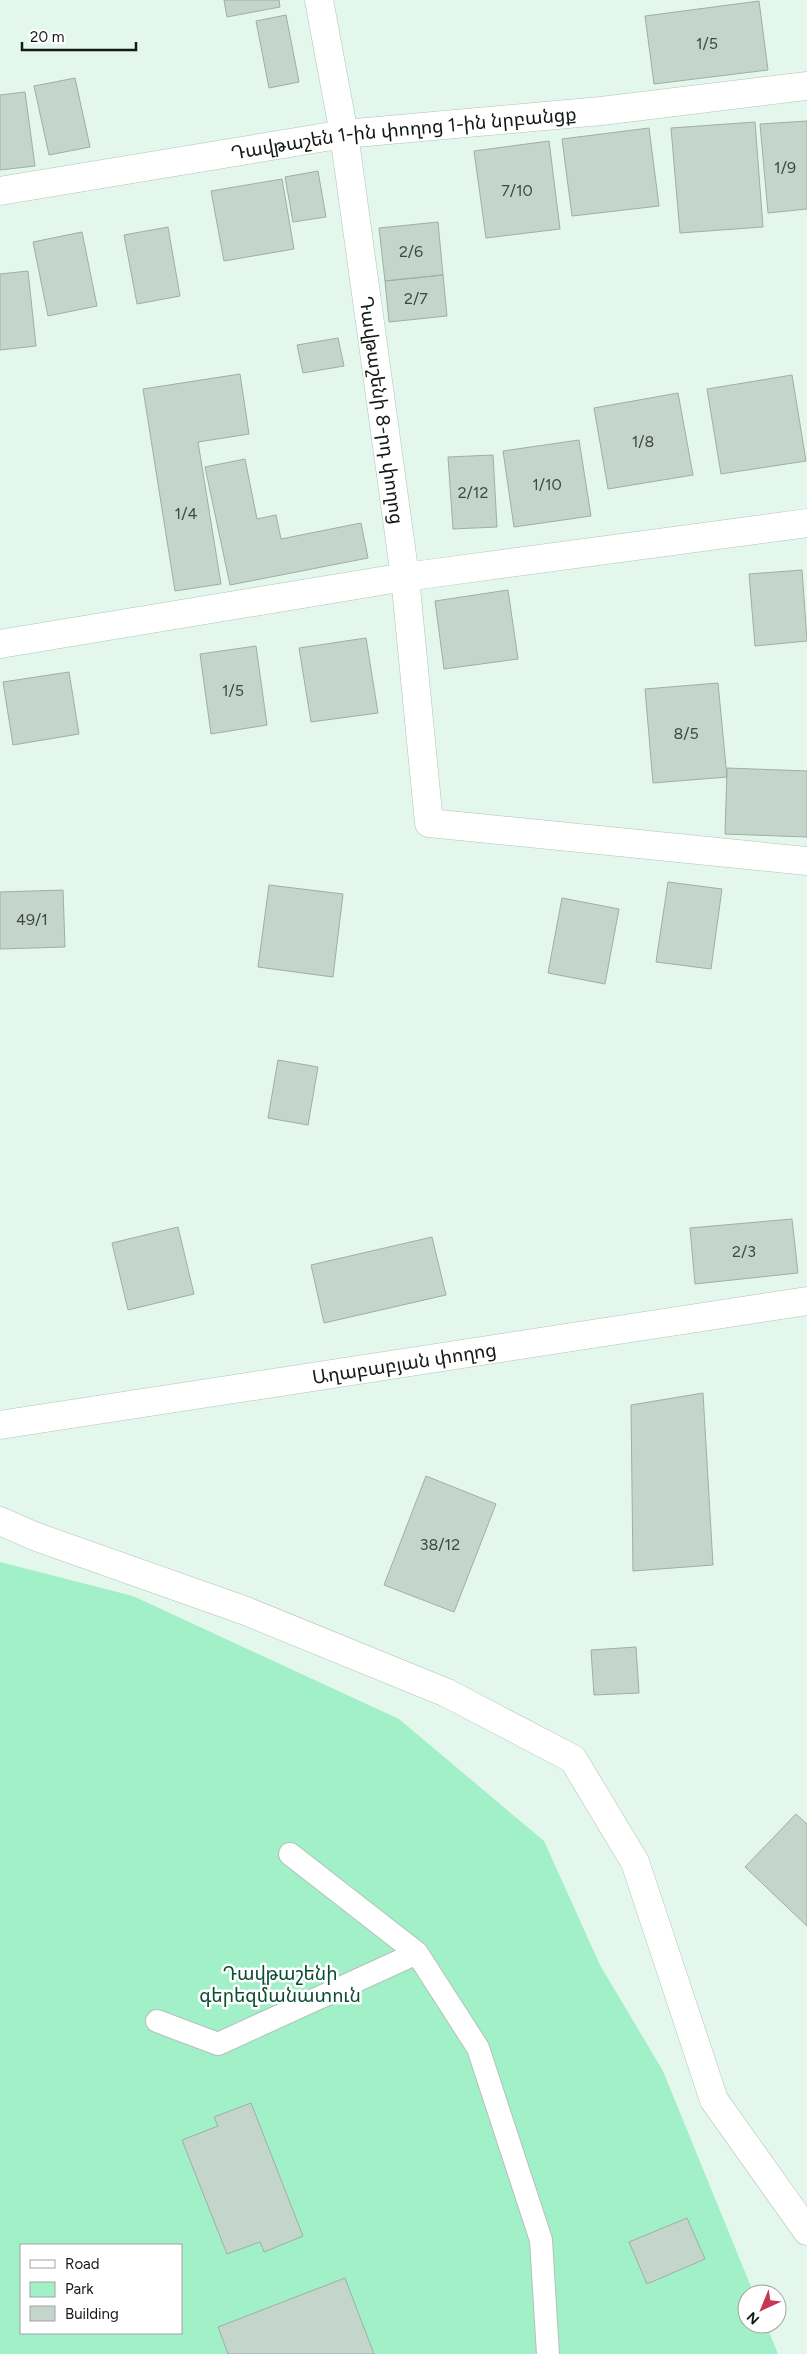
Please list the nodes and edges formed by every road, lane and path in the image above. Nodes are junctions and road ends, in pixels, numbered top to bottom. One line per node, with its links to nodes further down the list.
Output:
1 (319, 0): 3 (street, Դավթաշենի 8-րդ փողոց)
2 (807, 86): 3 (street, Դավթաշեն 1-ին փողոց 1-ին նրբանցք)
3 (344, 134): 4 (street, Դավթաշեն 1-ին փողոց 1-ին նրբանցք); 6 (street, Դավթաշենի 8-րդ փողոց)
4 (0, 191)
5 (807, 522): 6 (street)
6 (406, 577): 7 (street); 8 (street, Դավթաշենի 8-րդ փողոց)
7 (0, 644)
8 (807, 861)
9 (807, 1301): 10 (street, Աղաբաբյան փողոց)
10 (0, 1425)
11 (0, 1521): 15 (street)
12 (290, 1854): 13 (lane)
13 (417, 1953): 14 (lane); 16 (lane)
14 (157, 2021)
15 (807, 2231)
16 (548, 2354)

